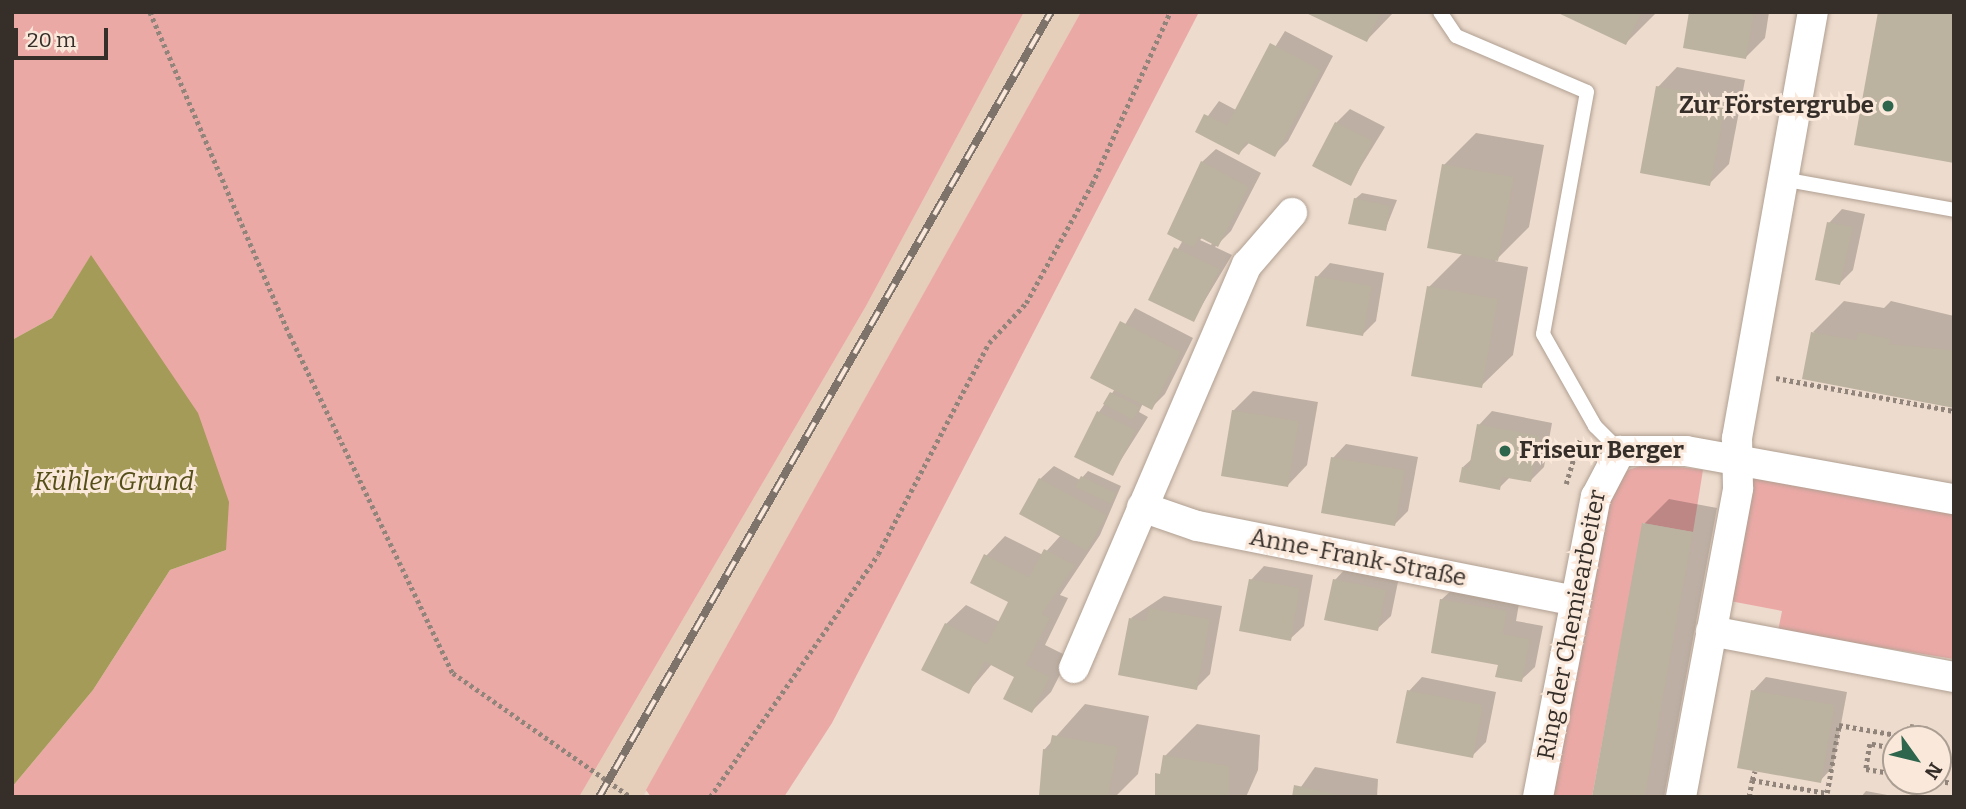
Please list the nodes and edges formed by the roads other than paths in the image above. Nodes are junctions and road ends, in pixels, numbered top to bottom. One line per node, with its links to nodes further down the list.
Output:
1 (1440, 12): 6 (lane)
2 (1813, 12): 3 (street)
3 (1782, 179): 4 (lane); 7 (street)
4 (1954, 209)
5 (1292, 213): 9 (street)
6 (1620, 451): 7 (street); 10 (street, Ring der Chemiearbeiter)
7 (1738, 460): 8 (street); 11 (street)
8 (1954, 499)
9 (1142, 507): 10 (street, Anne-Frank-Straße); 12 (street)
10 (1576, 601): 14 (street, Ring der Chemiearbeiter)
11 (1711, 631): 13 (street); 15 (street)
12 (1073, 668)
13 (1954, 677)
14 (1538, 797)
15 (1681, 797)

